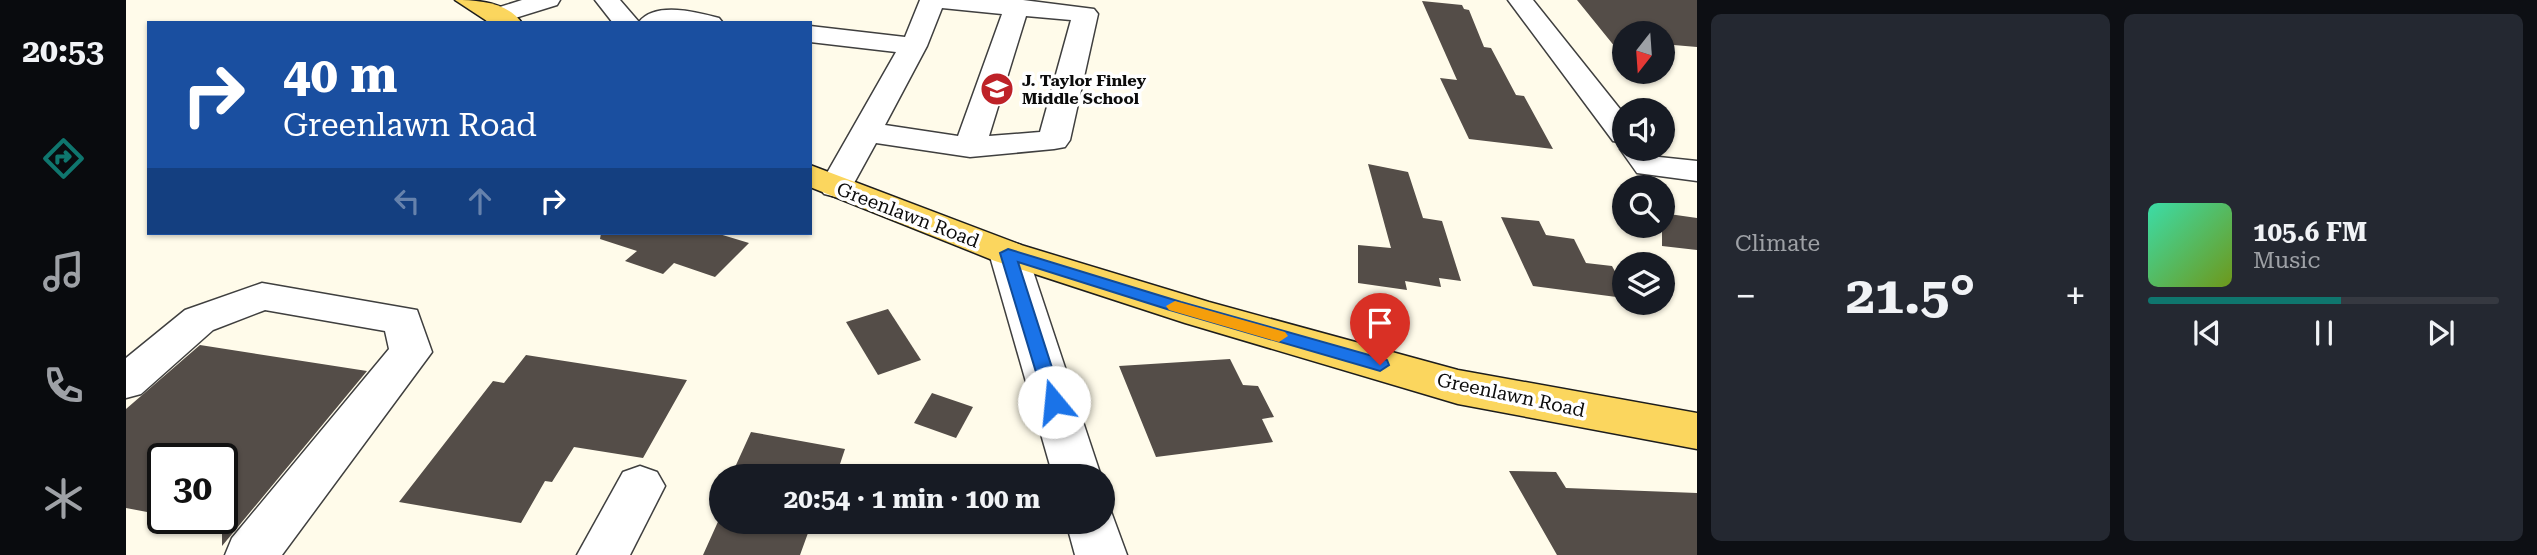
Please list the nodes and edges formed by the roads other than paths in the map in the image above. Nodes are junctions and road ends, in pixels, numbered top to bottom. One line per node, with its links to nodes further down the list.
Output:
1 (467, 0): 7 (main road)
2 (548, 0): 7 (street)
3 (607, 0): 8 (street)
4 (933, 0): 6 (street); 12 (street)
5 (1520, 0): 13 (street)
6 (1017, 6): 15 (street); 15 (street)
7 (503, 19)
8 (625, 21)
9 (655, 21): 10 (street)
10 (694, 21)
11 (812, 34): 12 (street)
12 (914, 46): 14 (street)
13 (1612, 119)
14 (868, 132): 15 (street); 18 (street)
15 (970, 147)
16 (1645, 161): 17 (street)
17 (1697, 171)
18 (823, 181): 19 (main road, Greenlawn Road)
19 (1008, 253): 21 (main road, Greenlawn Road); 22 (street)
20 (126, 382): 25 (street)
21 (1697, 431)
22 (1073, 464)
23 (640, 486): 26 (street)
24 (1095, 534): 27 (street)
25 (261, 541)
26 (603, 555)
27 (1101, 555)

